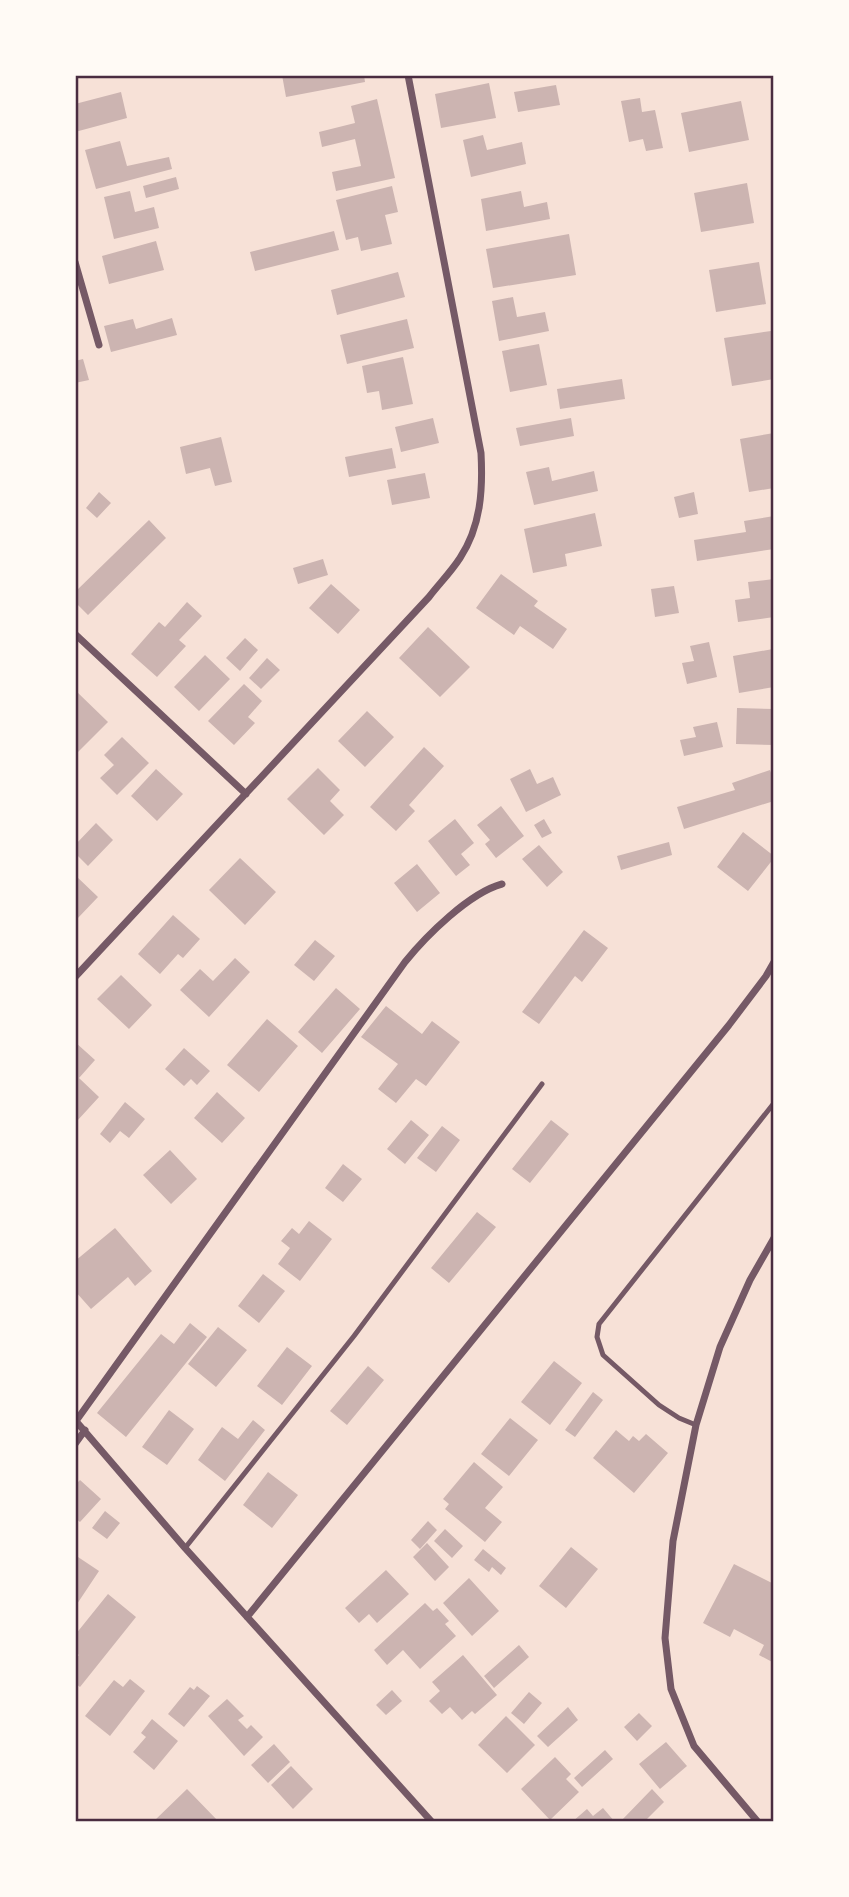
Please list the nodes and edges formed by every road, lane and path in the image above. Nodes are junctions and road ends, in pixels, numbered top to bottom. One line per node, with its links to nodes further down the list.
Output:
1 (408, 75): 5 (street)
2 (75, 261): 3 (street)
3 (99, 345)
4 (75, 634): 5 (street)
5 (246, 794): 8 (street)
6 (502, 884): 13 (street)
7 (774, 962): 9 (street)
8 (75, 977)
9 (770, 978): 18 (street)
10 (542, 1084): 17 (lane)
11 (774, 1103): 14 (lane)
12 (774, 1238): 14 (street)
13 (76, 1420): 15 (street)
14 (696, 1425): 20 (street)
15 (85, 1430): 16 (street); 17 (street)
16 (75, 1444)
17 (186, 1548): 18 (street)
18 (247, 1616): 19 (street)
19 (432, 1822)
20 (758, 1822)

